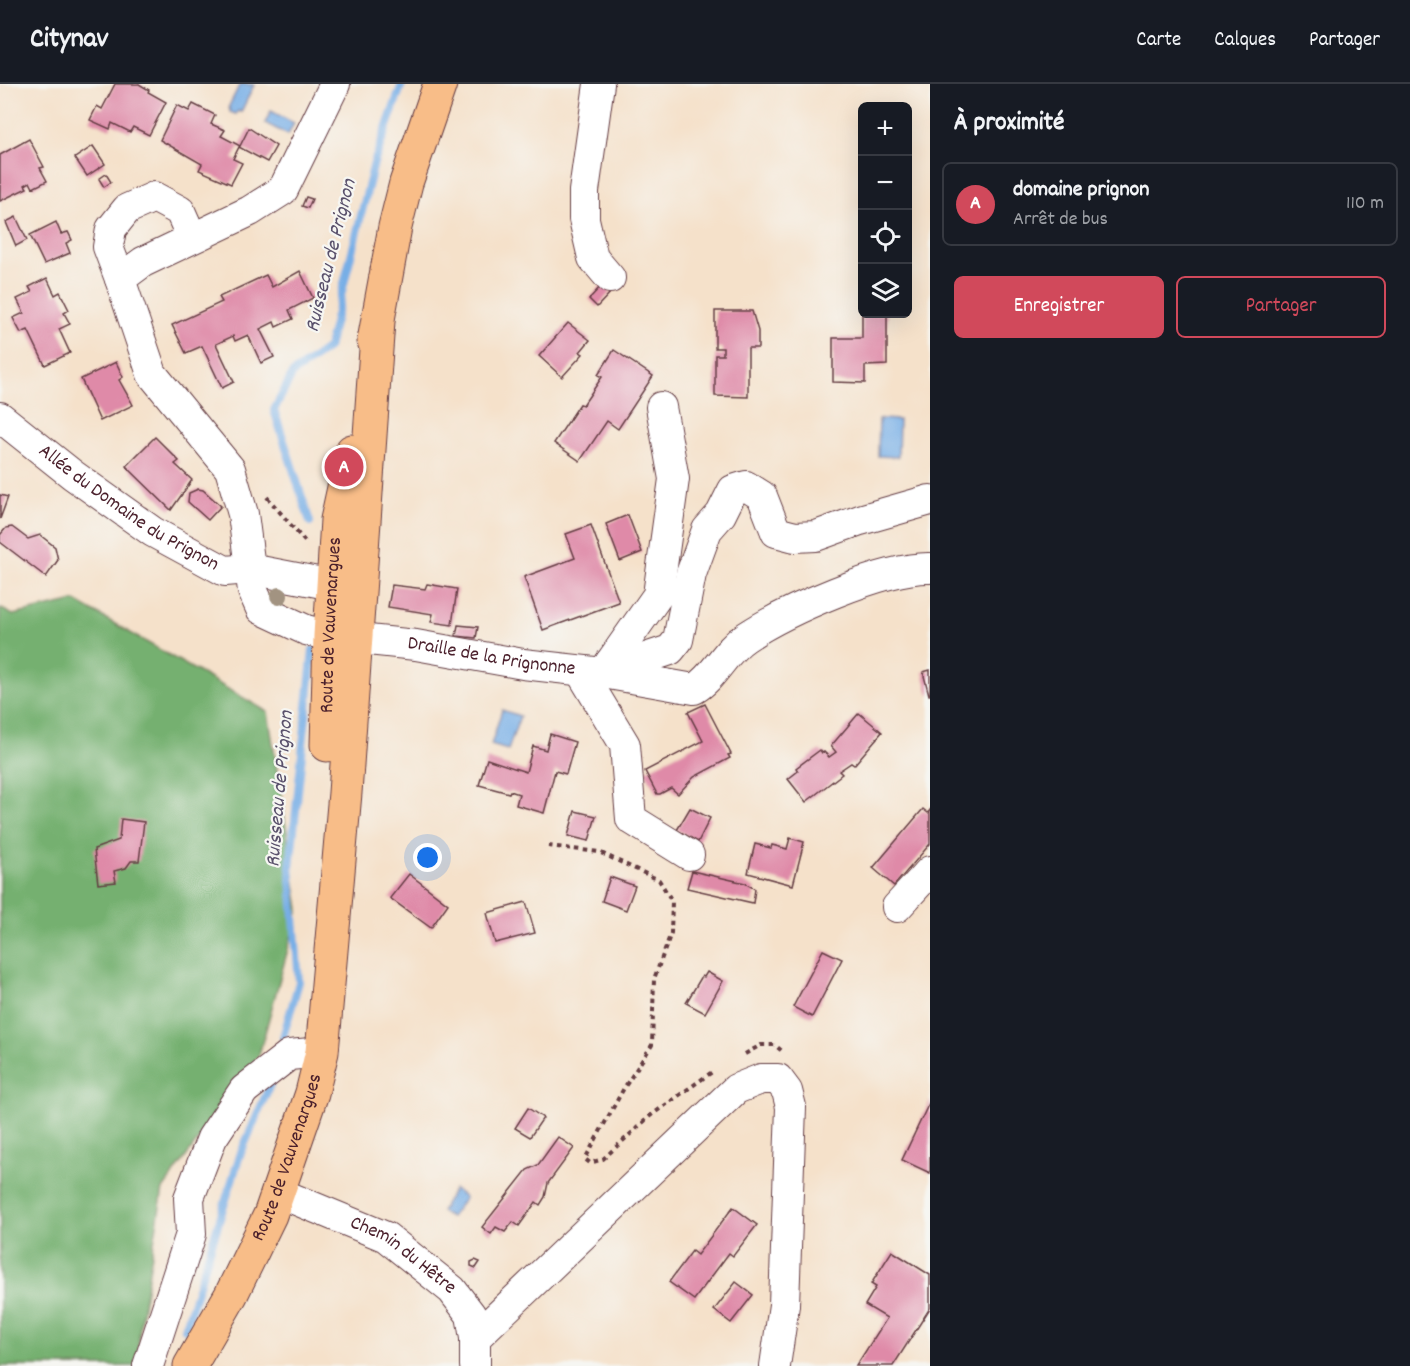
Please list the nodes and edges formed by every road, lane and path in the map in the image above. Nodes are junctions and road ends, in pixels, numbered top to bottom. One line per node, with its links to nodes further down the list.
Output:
1 (335, 84): 4 (street)
2 (440, 84): 7 (main road, Route de Vauvenargues)
3 (599, 84): 5 (street)
4 (192, 238): 6 (street); 6 (street, Allée du Domaine du Prignon)
5 (610, 278)
6 (120, 279): 14 (street, Allée du Domaine du Prignon)
7 (378, 321): 15 (main road, Route de Vauvenargues); 16 (main road, Route de Vauvenargues)
8 (660, 407): 17 (street)
9 (0, 417): 14 (street, Allée du Domaine du Prignon)
10 (266, 496): 12 (path)
11 (930, 500): 17 (street)
12 (310, 548)
13 (930, 568): 17 (street)
14 (250, 569): 15 (street); 16 (street, Draille de la Prignonne)
15 (322, 583): 16 (main road, Route de Vauvenargues)
16 (330, 635): 17 (street, Draille de la Prignonne); 22 (main road, Route de Vauvenargues)
17 (598, 669): 19 (street, Draille de la Prignonne)
18 (548, 846): 24 (path)
19 (689, 855)
20 (930, 871): 21 (street)
21 (897, 907)
22 (322, 1052): 26 (main road, Route de Vauvenargues); 28 (street)
23 (742, 1056): 25 (path)
24 (714, 1071)
25 (778, 1078): 27 (street); 30 (street)
26 (278, 1192): 27 (street, Chemin du Hêtre); 29 (main road, Route de Vauvenargues)
27 (475, 1352)
28 (148, 1366)
29 (190, 1366)
30 (775, 1366)

